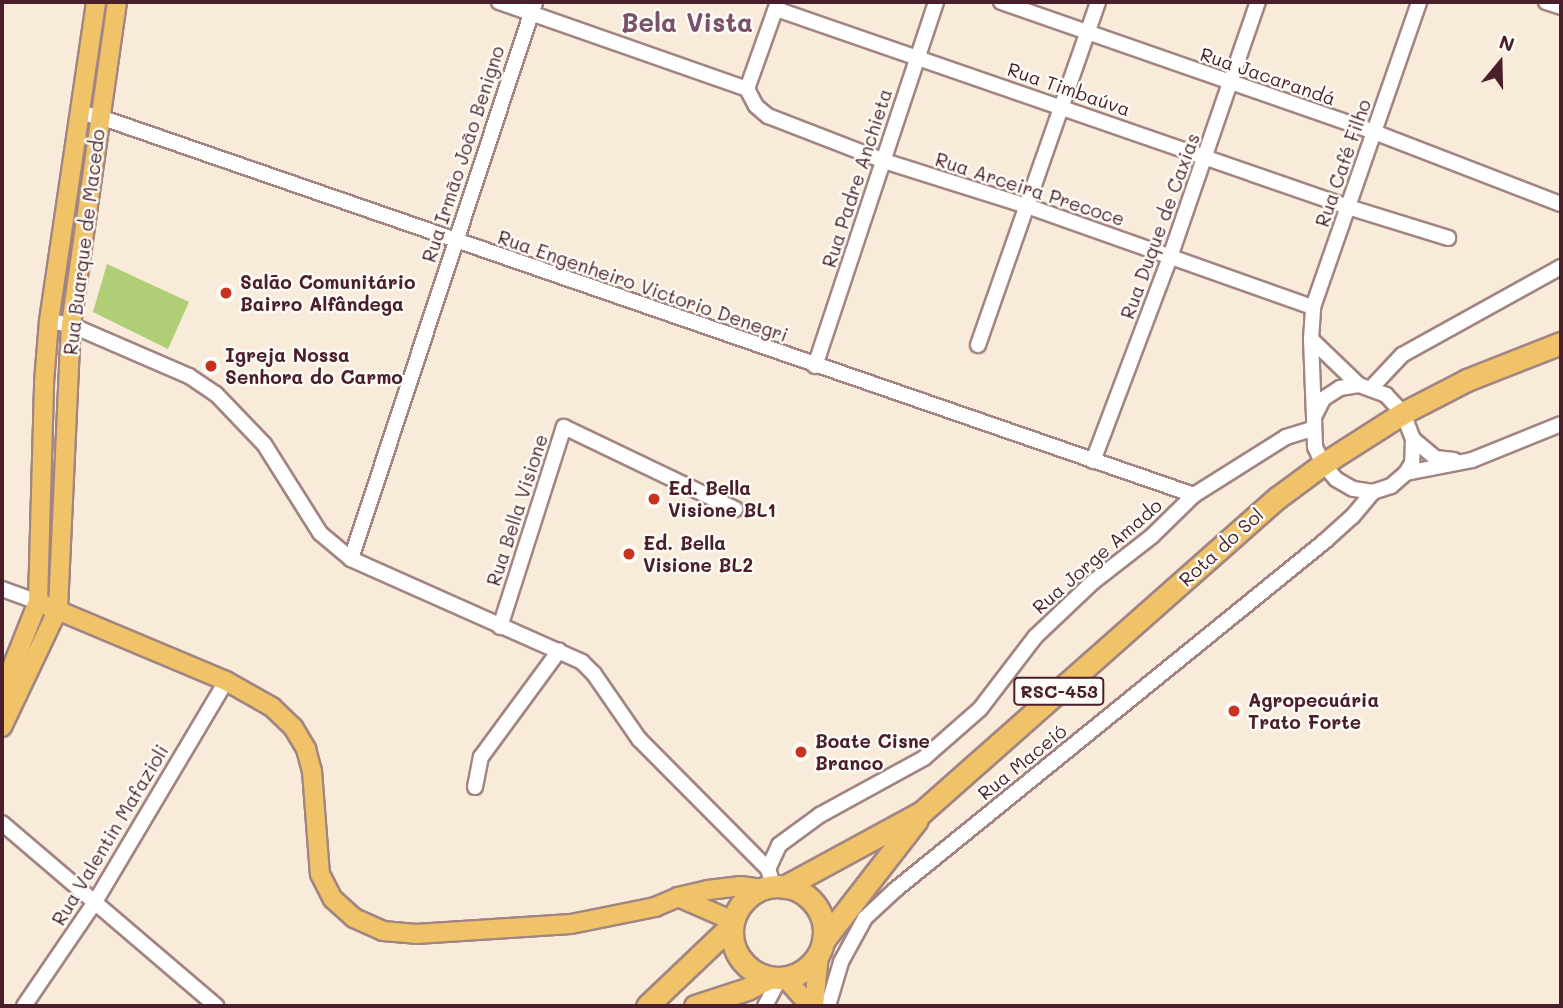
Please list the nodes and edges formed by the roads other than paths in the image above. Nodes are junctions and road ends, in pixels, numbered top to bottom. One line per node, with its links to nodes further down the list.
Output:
1 (96, 2): 18 (main road, Rua Buarque de Macedo)
2 (117, 2): 19 (main road, Rua Buarque de Macedo)
3 (499, 2): 11 (street)
4 (936, 2): 14 (street, Rua Padre Anchieta)
5 (1001, 2): 13 (street, Rua Jacarandá)
6 (1098, 2): 13 (street)
7 (1258, 2): 15 (street, Rua Duque de Caxias)
8 (1419, 2): 20 (street, Rua Café Filho)
9 (1546, 2): 12 (street)
10 (777, 5): 14 (street, Rua Timbaúva); 16 (street)
11 (533, 7): 16 (street); 27 (street, Rua Irmão João Benigno)
12 (1561, 7)
13 (1087, 33): 15 (street, Rua Jacarandá); 17 (street)
14 (917, 58): 17 (street, Rua Timbaúva); 22 (street, Rua Padre Anchieta)
15 (1230, 84): 20 (street, Rua Jacarandá); 21 (street, Rua Duque de Caxias)
16 (747, 89): 22 (street, Rua Arceira Precoce)
17 (1062, 106): 21 (street, Rua Timbaúva); 24 (street)
18 (80, 113): 19 (street, Rua Engenheiro Victorio Denegri); 31 (main road, Rua Buarque de Macedo)
19 (100, 117): 27 (street, Rua Engenheiro Victorio Denegri); 32 (main road, Rua Buarque de Macedo)
20 (1374, 132): 23 (street, Rua Jacarandá); 25 (street, Rua Café Filho)
21 (1206, 157): 25 (street, Rua Timbaúva); 28 (street, Rua Duque de Caxias)
22 (884, 162): 24 (street, Rua Arceira Precoce); 36 (street, Rua Padre Anchieta)
23 (1561, 204)
24 (1027, 206): 28 (street, Rua Arceira Precoce); 35 (street)
25 (1348, 207): 26 (street, Rua Timbaúva); 30 (street, Rua Café Filho)
26 (1448, 238)
27 (454, 241): 36 (street, Rua Engenheiro Victorio Denegri); 49 (street, Rua Irmão João Benigno)
28 (1170, 257): 30 (street, Rua Arceira Precoce); 43 (street, Rua Duque de Caxias)
29 (1561, 267): 37 (street)
30 (1313, 307): 33 (street, Rua Café Filho)
31 (49, 321): 32 (street); 51 (main road, Rua Buarque de Macedo)
32 (71, 325): 49 (street); 52 (main road, Rua Buarque de Macedo)
33 (1311, 339): 37 (street); 39 (street, Rua Café Filho)
34 (1561, 343): 38 (highway, Rota do Sol / RSC-453)
35 (978, 345)
36 (815, 366): 43 (street, Rua Engenheiro Victorio Denegri)
37 (1366, 386): 38 (street); 39 (street)
38 (1403, 413): 41 (street); 44 (highway, Rota do Sol / RSC-453)
39 (1314, 423): 44 (street, Rua Café Filho); 47 (street, Rua Jorge Amado)
40 (1561, 424): 42 (street)
41 (1413, 439): 42 (street); 45 (street)
42 (1472, 460): 45 (street)
43 (1093, 461): 47 (street, Rua Engenheiro Victorio Denegri)
44 (1323, 464): 46 (street); 59 (highway, Rota do Sol / RSC-453)
45 (1406, 473): 46 (street)
46 (1373, 492): 73 (street, Rua Maceió)
47 (1194, 495): 61 (street, Rua Jorge Amado)
48 (735, 509): 53 (street, Rua Bella Visione)
49 (351, 558): 53 (street)
50 (2, 589): 51 (street)
51 (38, 603): 52 (main road); 56 (main road, Rua Buarque de Macedo)
52 (58, 609): 55 (main road); 56 (main road, Rua Buarque de Macedo)
53 (500, 627): 54 (street)
54 (559, 651): 58 (street); 61 (street)
55 (226, 681): 62 (main road); 63 (street, Rua Valentin Mafazioli)
56 (9, 690): 57 (main road, Rua Buarque de Macedo)
57 (2, 727)
58 (475, 787)
59 (922, 813): 61 (highway, Rota do Sol / RSC-453); 65 (highway, Rota do Sol / RSC-453)
60 (2, 823): 63 (street)
61 (772, 883): 62 (main road); 64 (highway, RSC-453); 65 (highway)
62 (678, 897): 64 (main road)
63 (95, 902): 67 (street, Rua Valentin Mafazioli); 68 (street)
64 (733, 923): 66 (highway); 69 (highway, RSC-453)
65 (821, 948): 66 (highway, RSC-453); 72 (main road)
66 (778, 978): 70 (highway, RSC-453); 71 (street); 72 (main road)
67 (23, 1006)
68 (216, 1006)
69 (647, 1006)
70 (695, 1006)
71 (765, 1006)
72 (812, 1006)
73 (828, 1006)

